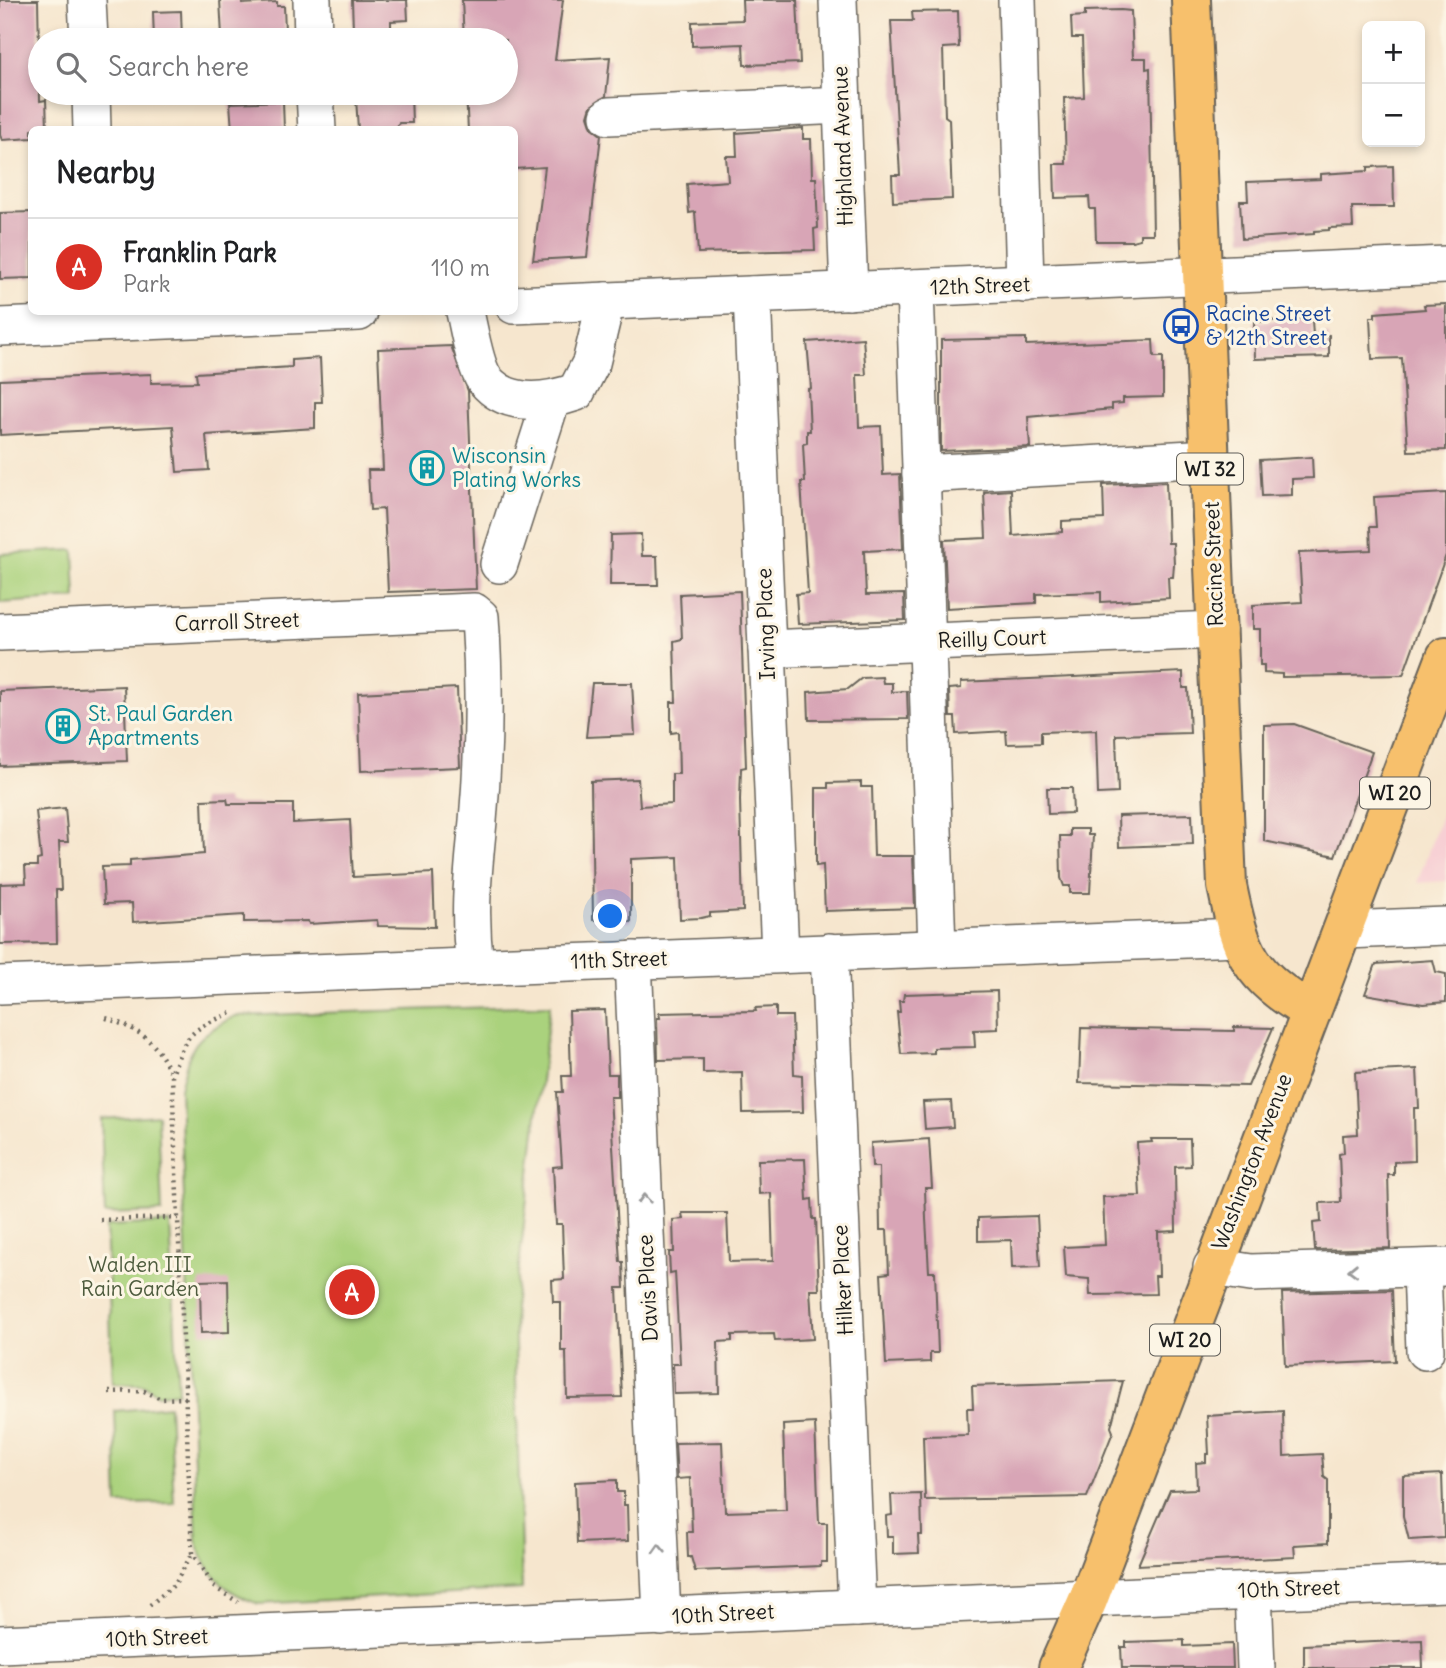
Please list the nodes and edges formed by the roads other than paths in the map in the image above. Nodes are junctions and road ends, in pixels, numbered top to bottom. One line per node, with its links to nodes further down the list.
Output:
1 (87, 0): 6 (street)
2 (312, 0): 7 (street)
3 (838, 0): 10 (street, Highland Avenue)
4 (1017, 0): 16 (street)
5 (1191, 0): 15 (main road, Racine Street / WI 32)
6 (88, 28)
7 (313, 28)
8 (91, 105): 12 (street)
9 (316, 105): 13 (street)
10 (842, 105): 11 (street); 18 (street, Highland Avenue)
11 (609, 116)
12 (92, 126)
13 (317, 126)
14 (1446, 265): 15 (street, 12th Street)
15 (1202, 276): 16 (street, 12th Street); 27 (main road, Racine Street / WI 32)
16 (1025, 284): 17 (street, 12th Street)
17 (915, 288): 18 (street, 12th Street); 28 (street)
18 (849, 291): 19 (street, 12th Street)
19 (752, 295): 20 (street, 12th Street); 33 (street, Irving Place)
20 (606, 301): 21 (street, 12th Street); 26 (street)
21 (518, 305)
22 (194, 315): 24 (street)
23 (466, 315): 26 (street)
24 (100, 317): 25 (street)
25 (0, 327)
26 (551, 401): 29 (street)
27 (1210, 458): 28 (street); 30 (main road, Racine Street / WI 32)
28 (921, 474): 32 (street)
29 (499, 564)
30 (1217, 630): 32 (street, Reilly Court); 37 (main road, Racine Street / WI 32)
31 (0, 632): 42 (street, Carroll Street)
32 (928, 642): 33 (street, Reilly Court); 38 (street)
33 (767, 649): 40 (street, Irving Place)
34 (1445, 664): 36 (main road, Washington Avenue / WI 20)
35 (1446, 926): 36 (street)
36 (1345, 930): 44 (main road, Washington Avenue / WI 20)
37 (1238, 937): 38 (street, 11th Street); 44 (main road, Racine Street / WI 32)
38 (937, 948): 39 (street, 11th Street)
39 (829, 952): 40 (street, 11th Street); 51 (street, Hilker Place)
40 (780, 954): 41 (street, 11th Street)
41 (633, 960): 42 (street, 11th Street); 52 (street, Davis Place, one-way to 41)
42 (475, 966): 43 (street, 11th Street)
43 (0, 985)
44 (1311, 1012): 45 (main road, Washington Avenue / WI 20)
45 (1212, 1267): 46 (street, one-way to 45); 50 (main road, Washington Avenue / WI 20)
46 (1434, 1268): 47 (street)
47 (1425, 1351)
48 (1446, 1583): 49 (street, 10th Street)
49 (1253, 1591): 50 (street, 10th Street); 55 (street)
50 (1088, 1600): 51 (street, 10th Street); 54 (main road, Washington Avenue / WI 20)
51 (857, 1608): 52 (street, 10th Street)
52 (662, 1617): 53 (street, 10th Street)
53 (0, 1644)
54 (1058, 1668)
55 (1256, 1668)

